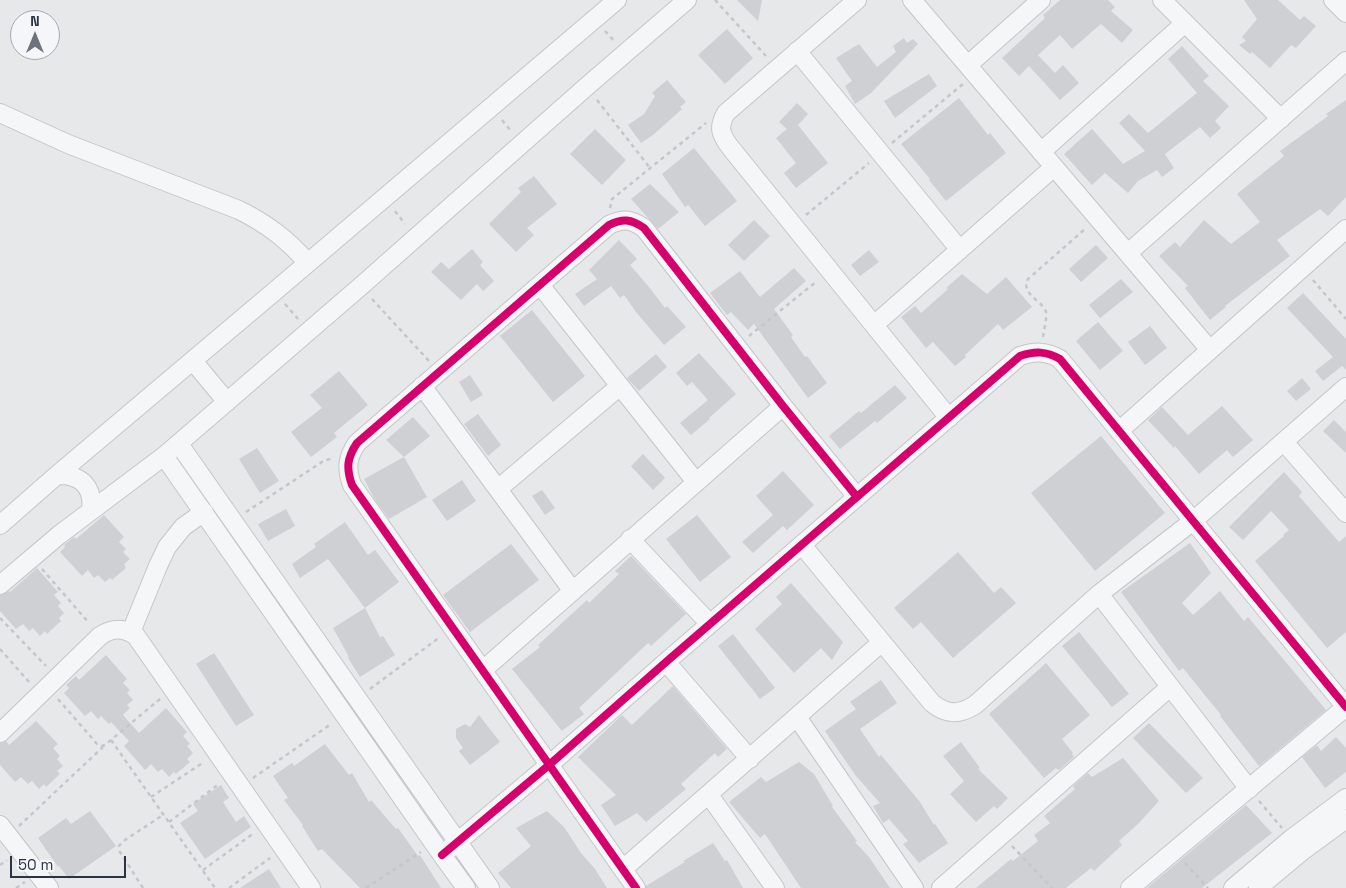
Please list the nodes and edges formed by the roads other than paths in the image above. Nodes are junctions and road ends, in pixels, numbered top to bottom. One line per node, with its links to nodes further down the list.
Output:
1 (616, 0): 20 (street)
2 (687, 0): 28 (street)
3 (857, 0): 10 (street)
4 (912, 0): 12 (street)
5 (1042, 0): 12 (street)
6 (1162, 0): 9 (street)
7 (1333, 0): 8 (street)
8 (1346, 13)
9 (1185, 23): 14 (street); 15 (street)
10 (797, 51): 18 (street); 22 (street)
11 (1346, 62): 14 (street)
12 (968, 65): 15 (street)
13 (0, 113): 20 (street)
14 (1280, 119): 19 (street)
15 (1042, 152): 16 (street)
16 (1054, 167): 18 (street); 19 (street)
17 (1346, 229): 23 (street)
18 (960, 250): 22 (street)
19 (1128, 253): 23 (street)
20 (308, 263): 24 (street)
21 (540, 285): 25 (street); 26 (street); 29 (street)
22 (874, 325): 30 (street)
23 (1210, 350): 31 (street)
24 (193, 361): 28 (street); 35 (street)
25 (422, 386): 37 (street); 53 (street)
26 (620, 386): 36 (street); 37 (street)
27 (1346, 387): 32 (street)
28 (227, 402): 33 (street)
29 (783, 406): 36 (street); 38 (street)
30 (949, 418): 31 (street); 38 (street)
31 (1119, 431): 42 (street)
32 (1284, 442): 41 (street); 42 (street)
33 (178, 444): 34 (street); 65 (street)
34 (164, 456): 39 (street); 40 (street)
35 (57, 475): 39 (street); 43 (street)
36 (696, 482): 44 (street)
37 (498, 489): 47 (street)
38 (857, 498): 45 (street)
39 (91, 511): 46 (street)
40 (204, 512): 50 (street); 66 (street)
41 (1346, 513)
42 (1193, 521): 48 (street); 55 (street)
43 (0, 525)
44 (630, 540): 47 (street); 49 (street)
45 (802, 545): 49 (street); 51 (street)
46 (0, 585)
47 (572, 590): 53 (street)
48 (1099, 594): 51 (street); 54 (street)
49 (710, 624): 52 (street)
50 (131, 632): 57 (street); 69 (street)
51 (882, 642): 56 (street)
52 (666, 662): 58 (street); 59 (street)
53 (483, 670): 59 (street)
54 (1170, 687): 60 (street); 75 (street)
55 (1344, 701): 60 (street)
56 (797, 717): 58 (street); 74 (street)
57 (0, 733)
58 (750, 759): 61 (street)
59 (549, 765): 65 (street); 67 (street)
60 (1249, 789): 76 (street)
61 (709, 795): 67 (street); 73 (street)
62 (1346, 798): 77 (street)
63 (1346, 819): 78 (street)
64 (4, 830): 68 (street)
65 (457, 842): 66 (street); 71 (street)
66 (438, 849): 70 (street)
67 (623, 870): 72 (street)
68 (48, 888)
69 (311, 888)
70 (466, 888)
71 (490, 888)
72 (636, 888)
73 (775, 888)
74 (914, 888)
75 (941, 888)
76 (1130, 888)
77 (1233, 888)
78 (1258, 888)

